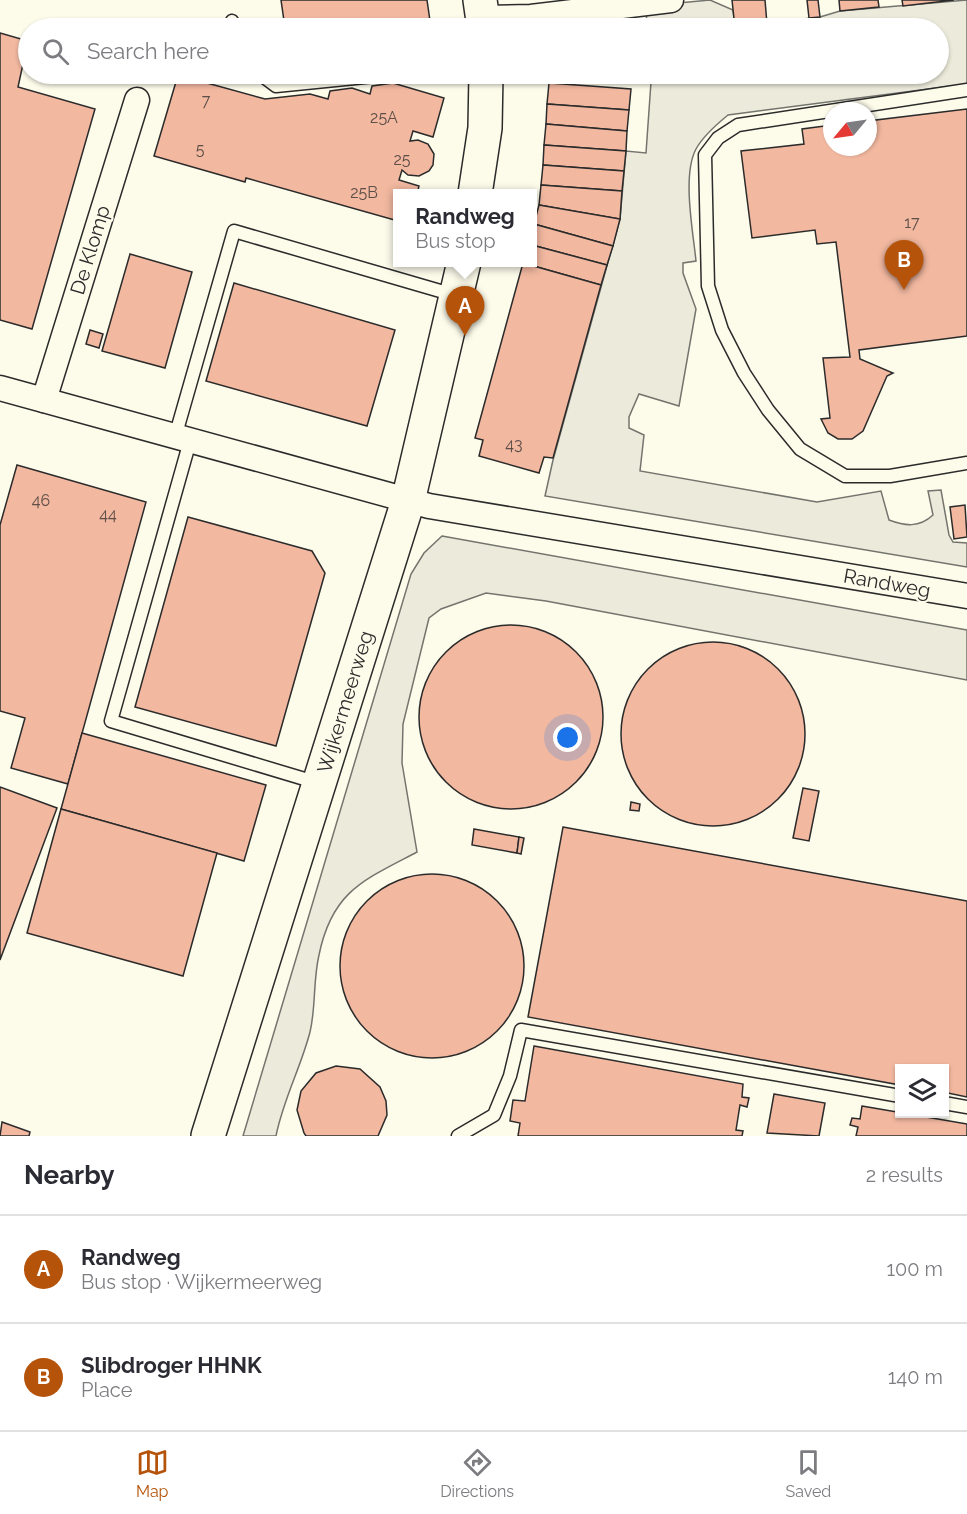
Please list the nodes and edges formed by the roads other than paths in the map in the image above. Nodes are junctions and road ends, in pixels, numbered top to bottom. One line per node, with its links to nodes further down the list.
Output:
1 (671, 0): 2 (street)
2 (484, 12)
3 (273, 84): 4 (lane)
4 (296, 84)
5 (486, 84): 8 (main road)
6 (967, 90): 14 (lane)
7 (136, 100): 12 (street, De Klomp)
8 (476, 189)
9 (463, 267): 10 (main road, Wijkermeerweg)
10 (458, 296): 13 (lane); 15 (main road, Wijkermeerweg)
11 (0, 388): 12 (street, Randweg)
12 (44, 400): 13 (street, Randweg)
13 (183, 439): 15 (street, Randweg); 17 (lane)
14 (967, 463)
15 (408, 501): 16 (street, Randweg); 17 (main road, Wijkermeerweg)
16 (967, 597)
17 (319, 784): 21 (main road, Wijkermeerweg)
18 (895, 1095): 22 (lane)
19 (949, 1104): 20 (lane)
20 (967, 1107)
21 (208, 1136)
22 (458, 1136)

